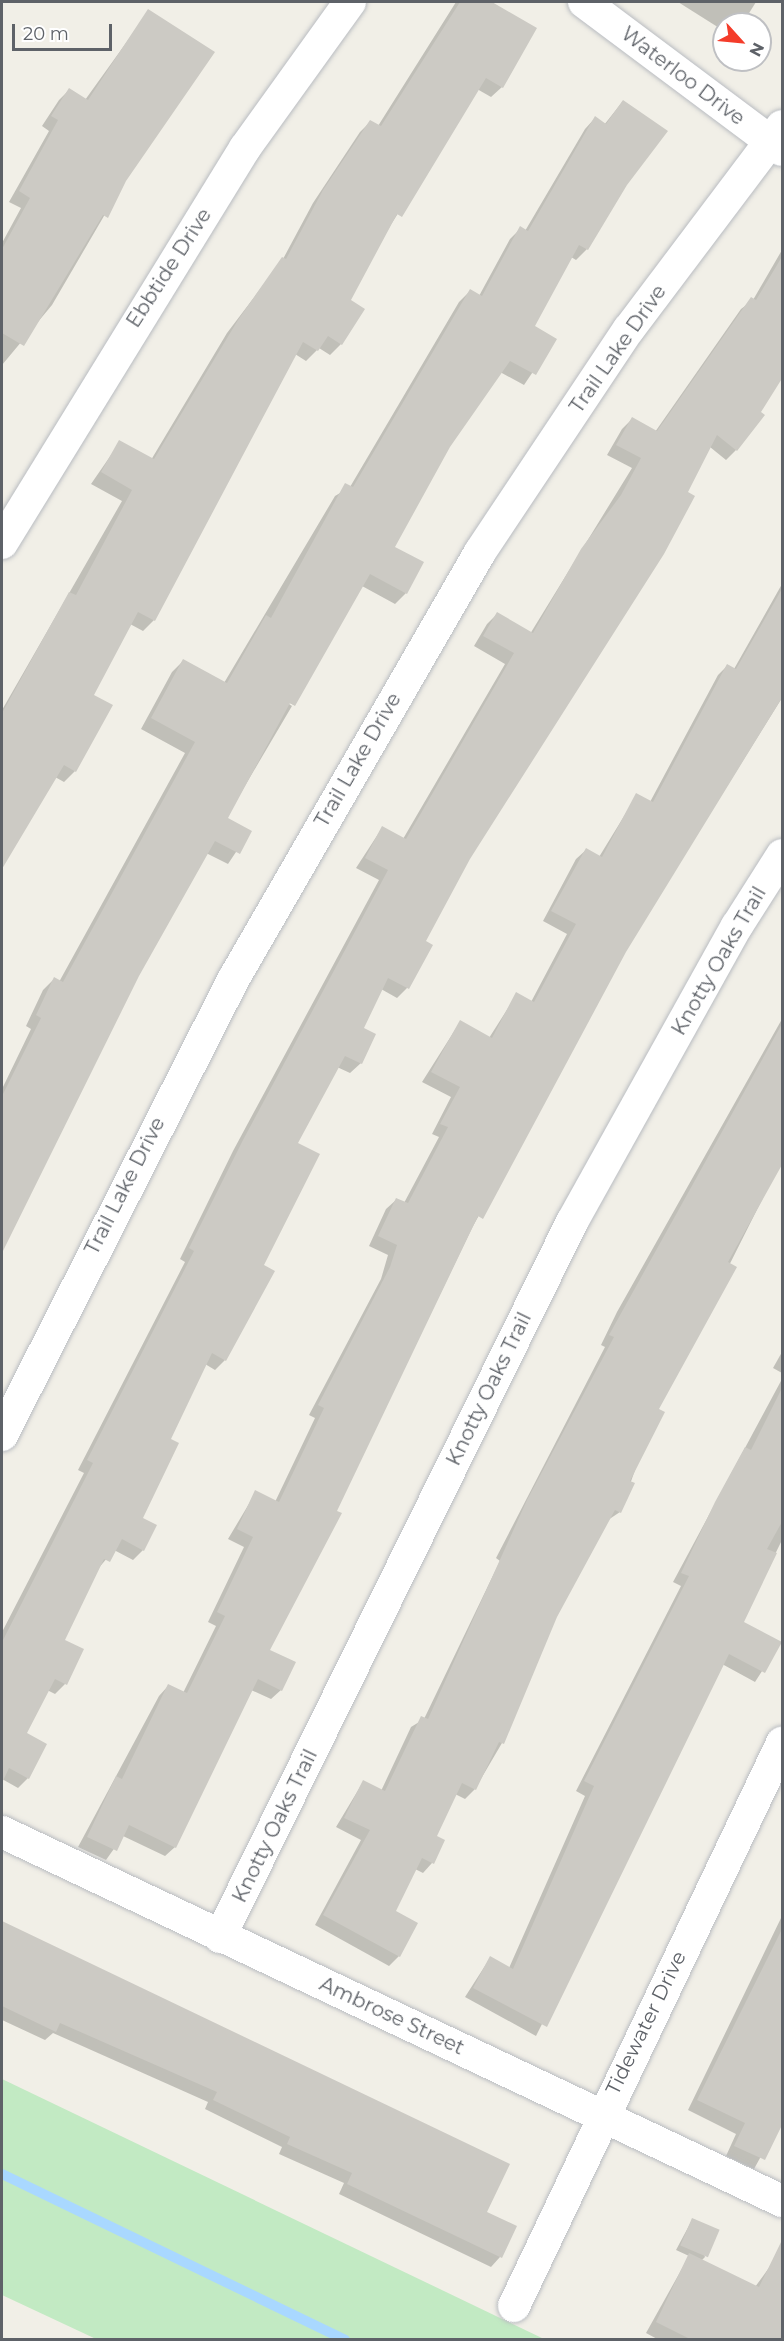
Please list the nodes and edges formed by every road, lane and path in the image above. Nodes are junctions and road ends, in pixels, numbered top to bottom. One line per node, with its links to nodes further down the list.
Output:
1 (350, 2): 4 (street, Ebbtide Drive)
2 (584, 2): 3 (street, Waterloo Drive)
3 (779, 140): 6 (street, Trail Lake Drive)
4 (2, 543)
5 (783, 855): 9 (street, Knotty Oaks Trail)
6 (2, 1435)
7 (783, 1743): 10 (street, Tidewater Drive)
8 (2, 1832): 9 (street, Ambrose Street)
9 (220, 1937): 10 (street, Ambrose Street)
10 (602, 2112): 11 (street, Ambrose Street); 12 (street, Tidewater Drive)
11 (783, 2201)
12 (514, 2306)

